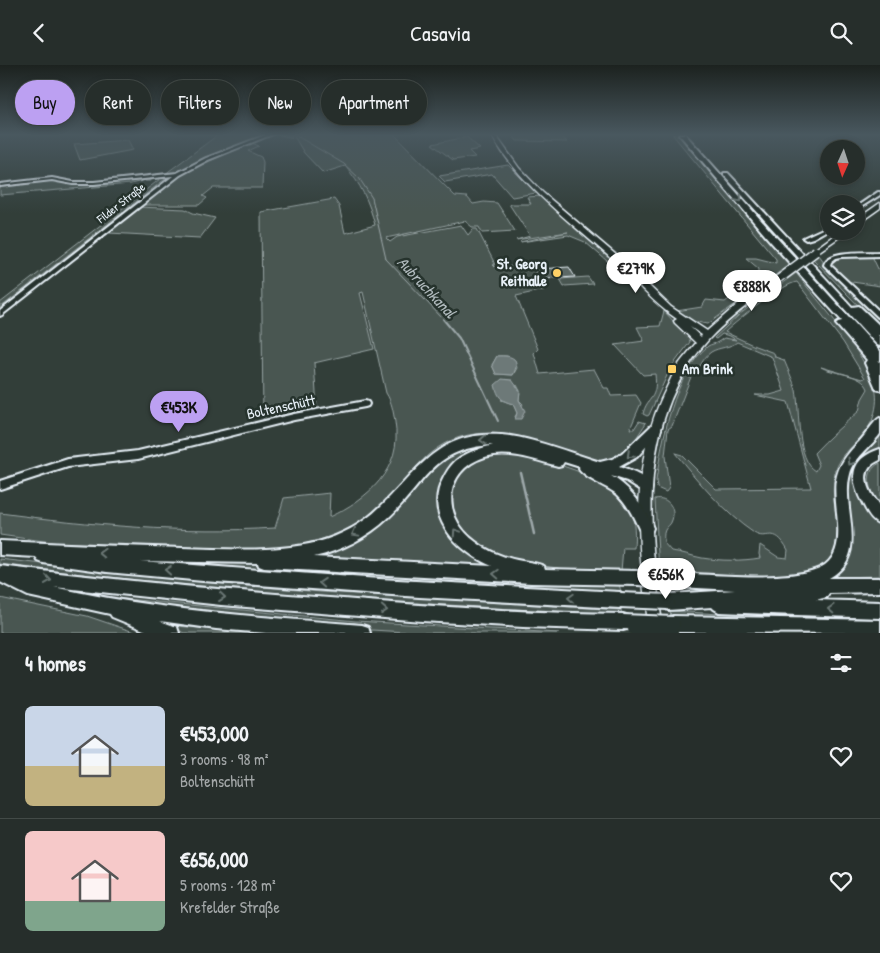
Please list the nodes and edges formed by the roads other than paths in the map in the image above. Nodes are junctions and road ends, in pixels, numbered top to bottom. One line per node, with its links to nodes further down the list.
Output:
1 (204, 161): 5 (street, Filder Straße)
2 (511, 161): 21 (main road)
3 (705, 161): 14 (highway, one-way to 14)
4 (713, 161): 8 (highway)
5 (178, 174): 6 (street); 18 (street, Filder Straße)
6 (0, 185)
7 (880, 193): 9 (street)
8 (749, 199): 20 (highway); 22 (highway)
9 (865, 203)
10 (880, 205): 11 (main road)
11 (865, 216)
12 (820, 232): 13 (street)
13 (806, 237)
14 (774, 239): 17 (highway); 23 (highway)
15 (832, 240): 21 (main road, bridge)
16 (880, 254): 19 (street)
17 (829, 309): 24 (highway); 25 (highway)
18 (0, 314)
19 (880, 316)
20 (880, 333)
21 (705, 338): 28 (main road)
22 (880, 343)
23 (880, 357)
24 (880, 369)
25 (880, 385)
26 (365, 404): 31 (street, Boltenschütt)
27 (880, 423): 39 (highway, one-way to 39)
28 (655, 429): 30 (highway, one-way to 30); 32 (main road)
29 (880, 454): 33 (highway)
30 (592, 468): 32 (highway); 34 (highway); 36 (highway, one-way to 36); 38 (highway, one-way to 30)
31 (0, 485)
32 (646, 487): 34 (main road)
33 (880, 518)
34 (646, 528): 48 (main road)
35 (0, 549): 36 (highway, one-way to 35); 41 (highway, one-way to 35, bridge)
36 (203, 556): 38 (highway, one-way to 36)
37 (0, 573): 42 (highway); 44 (highway, one-way to 44, bridge)
38 (580, 577): 39 (highway, bridge)
39 (756, 584): 40 (highway)
40 (880, 587): 41 (highway)
41 (668, 602): 43 (highway, one-way to 41)
42 (95, 604): 46 (highway); 47 (highway)
43 (880, 610)
44 (672, 628): 45 (highway)
45 (880, 628)
46 (171, 633)
47 (362, 633)
48 (657, 633)

